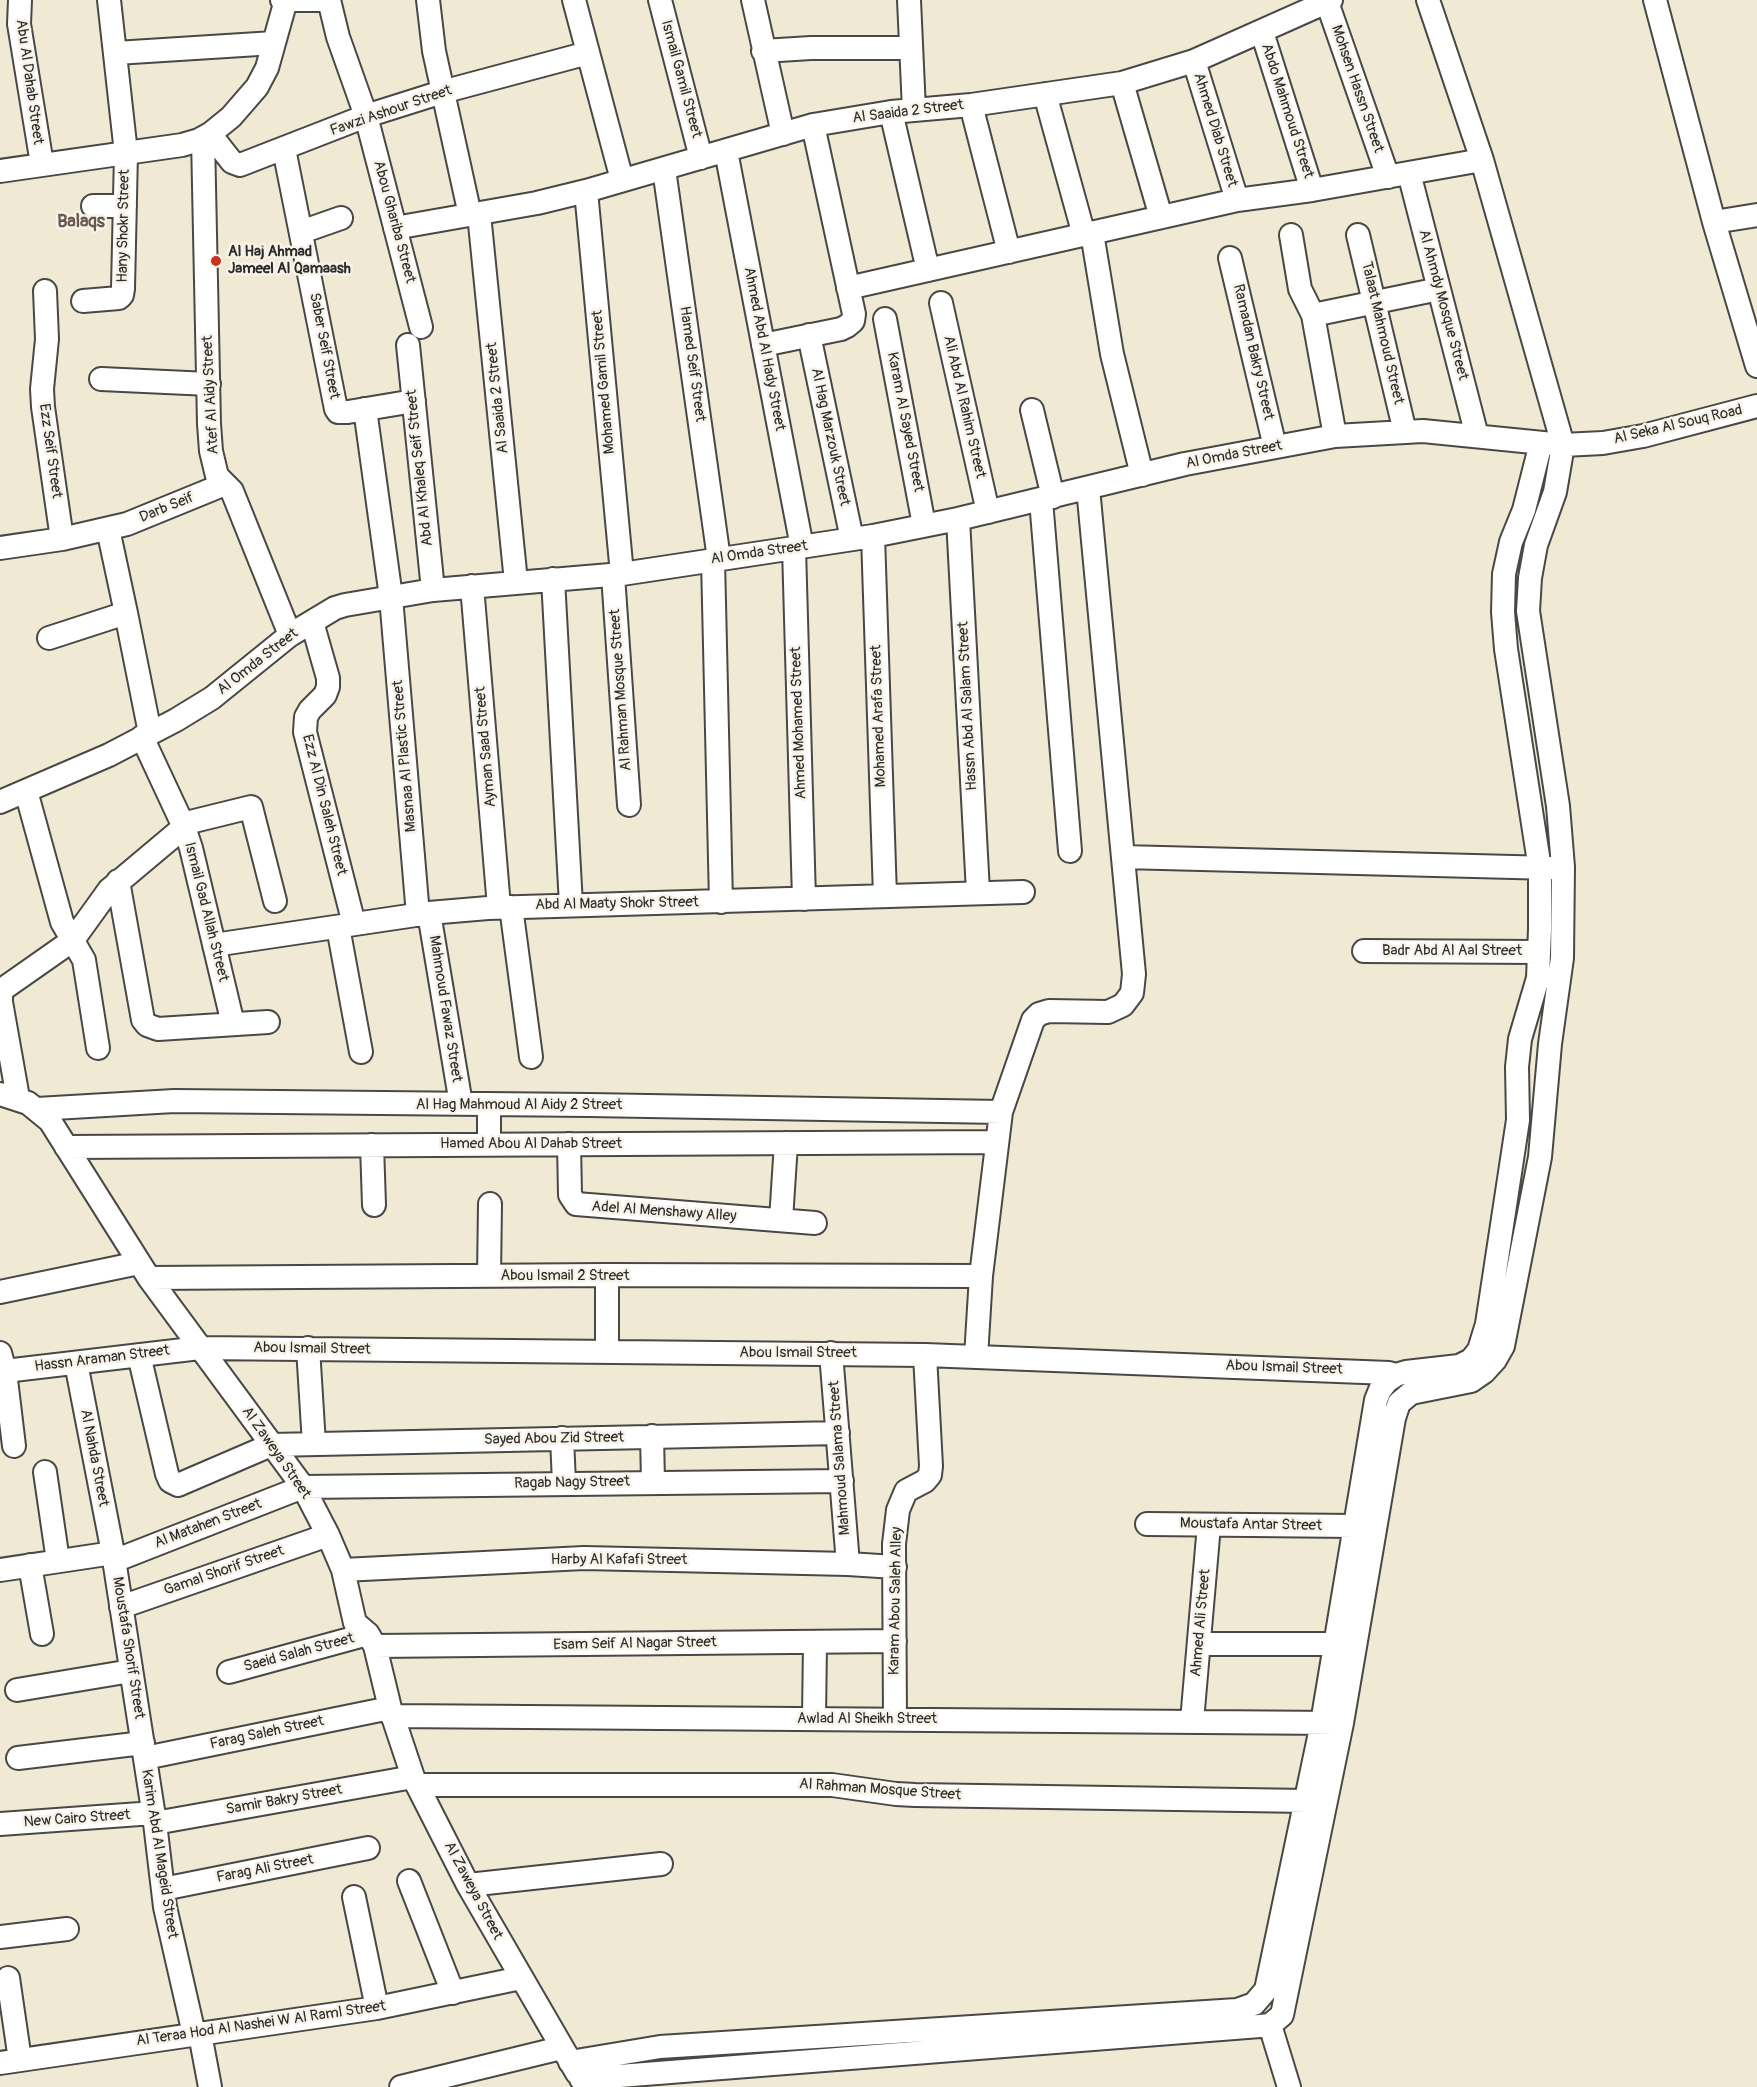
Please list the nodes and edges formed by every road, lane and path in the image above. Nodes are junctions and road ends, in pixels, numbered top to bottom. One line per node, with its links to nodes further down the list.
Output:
1 (20, 0): 35 (street, Abu Al Dahab Street)
2 (110, 0): 17 (street, Hany Shokr Street)
3 (284, 0): 4 (street); 14 (street)
4 (328, 0): 26 (street, Abou Ghariba Street)
5 (428, 0): 21 (street)
6 (574, 0): 18 (street)
7 (660, 0): 33 (street, Ismail Gamil Street)
8 (753, 0): 16 (street)
9 (909, 0): 15 (street)
10 (1428, 0): 34 (street)
11 (1655, 0): 49 (street)
12 (1329, 1): 13 (street, Al Saaida 2 Street); 38 (street, Mohsen Hassn Street)
13 (1262, 32): 19 (street, Al Saaida 2 Street); 40 (street, Abdo Mahmoud Street)
14 (273, 43): 17 (street); 29 (street)
15 (911, 48): 16 (street); 24 (street)
16 (763, 51): 28 (street)
17 (116, 53): 32 (street, Hany Shokr Street)
18 (588, 53): 21 (street, Fawzi Ashour Street); 39 (street)
19 (1194, 61): 20 (street, Al Saaida 2 Street); 42 (street, Ahmed Diab Street)
20 (1122, 83): 22 (street, Al Saaida 2 Street); 47 (street)
21 (442, 92): 26 (street, Fawzi Ashour Street); 45 (street)
22 (1045, 94): 23 (street, Al Saaida 2 Street); 52 (street)
23 (971, 105): 24 (street, Al Saaida 2 Street); 55 (street)
24 (914, 110): 25 (street, Al Saaida 2 Street)
25 (891, 112): 27 (street, Al Saaida 2 Street); 57 (street)
26 (366, 116): 30 (street, Fawzi Ashour Street); 50 (street, Abou Ghariba Street)
27 (813, 125): 28 (street, Al Saaida 2 Street); 58 (street)
28 (783, 134): 31 (street, Al Saaida 2 Street)
29 (207, 136): 30 (street, Fawzi Ashour Street); 32 (street); 71 (street, Atef Al Aidy Street)
30 (284, 149): 51 (street, Saber Seif Street)
31 (726, 151): 33 (street, Al Saaida 2 Street); 68 (street, Ahmed Abd Al Hady Street)
32 (126, 153): 35 (street); 44 (street, Hany Shokr Street)
33 (701, 158): 36 (street, Al Saaida 2 Street)
34 (1482, 160): 38 (street); 79 (street)
35 (42, 164): 37 (street)
36 (664, 169): 39 (street, Al Saaida 2 Street); 93 (street, Hamed Seif Street)
37 (0, 171)
38 (1398, 175): 40 (street); 59 (street, Al Ahmdy Mosque Street)
39 (622, 180): 41 (street, Al Saaida 2 Street)
40 (1312, 190): 42 (street)
41 (586, 191): 45 (street, Al Saaida 2 Street); 94 (street, Mohamed Gamil Street)
42 (1237, 200): 47 (street)
43 (93, 206): 44 (street)
44 (125, 206): 61 (street, Hany Shokr Street)
45 (474, 215): 50 (street, Al Saaida 2 Street); 96 (street, Al Saaida 2 Street)
46 (1757, 215): 49 (street)
47 (1161, 217): 52 (street)
48 (341, 218): 51 (street)
49 (1714, 222): 69 (street)
50 (395, 228): 67 (street, Abou Ghariba Street)
51 (301, 232): 74 (street, Saber Seif Street)
52 (1088, 234): 55 (street); 81 (street)
53 (1291, 235): 64 (street)
54 (1358, 235): 62 (street, Talaat Mahmoud Street)
55 (1009, 252): 57 (street)
56 (1230, 258): 80 (street, Ramadan Bakry Street)
57 (928, 270): 58 (street)
58 (848, 288): 66 (street)
59 (1439, 289): 62 (street); 78 (street, Al Ahmdy Mosque Street)
60 (45, 291): 90 (street, Ezz Seif Street)
61 (83, 301)
62 (1374, 302): 64 (street); 76 (street, Talaat Mahmoud Street)
63 (940, 303): 85 (street, Ali Abd Al Rahim Street)
64 (1313, 315): 77 (street)
65 (885, 319): 87 (street, Karam Al Sayed Street)
66 (809, 335): 68 (street); 89 (street, Al Hag Marzouk Street)
67 (414, 336): 72 (street, Abd Al Khaleq Seif Street)
68 (763, 345): 92 (street, Ahmed Abd Al Hady Street)
69 (1757, 366)
70 (101, 379): 71 (street)
71 (209, 384): 82 (street, Atef Al Aidy Street)
72 (414, 402): 74 (street, Saber Seif Street); 98 (street, Abd Al Khaleq Seif Street)
73 (1757, 406): 79 (street, Al Seka Al Souq Road)
74 (364, 409): 99 (street)
75 (1032, 410): 84 (street)
76 (1405, 432): 77 (street, Al Omda Street); 78 (street, Al Omda Street)
77 (1335, 436): 80 (street, Al Omda Street)
78 (1478, 436): 79 (street, Al Omda Street)
79 (1552, 444): 111 (street); 112 (street)
80 (1275, 447): 81 (street, Al Omda Street)
81 (1142, 475): 83 (street, Al Omda Street)
82 (225, 484): 88 (street, Darb Seif); 102 (street, Atef Al Aidy Street)
83 (1088, 488): 84 (street, Al Omda Street); 110 (street)
84 (1047, 498): 85 (street, Al Omda Street); 109 (street)
85 (988, 512): 86 (street, Al Omda Street)
86 (958, 519): 87 (street, Al Omda Street); 114 (street, Hassn Abd Al Salam Street)
87 (924, 525): 89 (street, Al Omda Street)
88 (108, 529): 90 (street, Darb Seif); 100 (street)
89 (862, 537): 92 (street, Al Omda Street); 116 (street, Mohamed Arafa Street)
90 (62, 539): 91 (street, Darb Seif)
91 (0, 548)
92 (797, 548): 93 (street, Al Omda Street); 117 (street, Ahmed Mohamed Street)
93 (716, 560): 94 (street, Al Omda Street); 119 (street, Hamed Seif Street)
94 (617, 574): 95 (street, Al Omda Street); 107 (street, Al Rahman Mosque Street)
95 (553, 579): 96 (street, Al Omda Street); 120 (street)
96 (516, 582): 97 (street, Al Omda Street)
97 (472, 586): 98 (street, Al Omda Street); 121 (street, Ayman Saad Street)
98 (433, 590): 99 (street, Al Omda Street)
99 (392, 597): 101 (street, Al Omda Street); 122 (street, Masnaa Al Plastic Street)
100 (126, 613): 103 (street); 104 (street, Ismail Gad Allah Street)
101 (312, 622): 102 (street, Al Omda Street); 123 (street, Ezz Al Din Saleh Street)
102 (290, 635): 104 (street, Al Omda Street)
103 (49, 638)
104 (146, 735): 105 (street, Al Omda Street); 108 (street, Ismail Gad Allah Street)
105 (26, 791): 106 (street, Al Omda Street); 124 (street)
106 (0, 802)
107 (629, 805)
108 (183, 825): 113 (street); 118 (street); 125 (street, Ismail Gad Allah Street)
109 (1070, 851)
110 (1123, 858): 112 (street); 136 (street)
111 (1563, 867): 112 (street); 148 (street)
112 (1540, 868): 127 (street)
113 (117, 881): 124 (street); 129 (street)
114 (978, 892): 115 (street, Abd Al Maaty Shokr Street); 116 (street, Abd Al Maaty Shokr Street)
115 (1023, 892)
116 (885, 896): 117 (street, Abd Al Maaty Shokr Street)
117 (804, 898): 119 (street, Abd Al Maaty Shokr Street)
118 (275, 901)
119 (721, 902): 120 (street, Abd Al Maaty Shokr Street)
120 (571, 904): 121 (street, Abd Al Maaty Shokr Street)
121 (505, 907): 122 (street, Abd Al Maaty Shokr Street); 132 (street, Ayman Saad Street)
122 (424, 914): 123 (street, Abd Al Maaty Shokr Street); 134 (street, Mahmoud Fawaz Street)
123 (346, 926): 125 (street, Abd Al Maaty Shokr Street); 131 (street)
124 (73, 940): 130 (street); 133 (street)
125 (214, 945): 129 (street, Ismail Gad Allah Street)
126 (1364, 951): 127 (street, Badr Abd Al Aal Street)
127 (1539, 952): 147 (street)
128 (268, 1022): 129 (street)
129 (233, 1024)
130 (98, 1048)
131 (361, 1052)
132 (531, 1057)
133 (18, 1100): 134 (street, Al Hag Mahmoud Al Aidy 2 Street); 142 (street, Al Zaweya Street)
134 (460, 1104): 135 (street, Al Hag Mahmoud Al Aidy 2 Street)
135 (489, 1104): 136 (street, Al Hag Mahmoud Al Aidy 2 Street); 139 (street)
136 (1001, 1112): 137 (street)
137 (997, 1142): 138 (street, Hamed Abou Al Dahab Street); 152 (street)
138 (786, 1143): 140 (street, Hamed Abou Al Dahab Street); 145 (street)
139 (489, 1144): 140 (street, Hamed Abou Al Dahab Street); 141 (street, Hamed Abou Al Dahab Street)
140 (569, 1144): 145 (street, Adel Al Menshawy Alley)
141 (372, 1145): 142 (street, Hamed Abou Al Dahab Street); 144 (street)
142 (66, 1147): 149 (street, Al Zaweya Street)
143 (490, 1204): 151 (street)
144 (374, 1205)
145 (781, 1220): 146 (street, Adel Al Menshawy Alley)
146 (815, 1223)
147 (1498, 1248): 148 (street); 163 (street)
148 (1522, 1248): 163 (street)
149 (144, 1271): 151 (street, Abou Ismail 2 Street); 153 (street, Abou Ismail 2 Street); 154 (street, Al Zaweya Street)
150 (607, 1275): 151 (street, Abou Ismail 2 Street); 152 (street, Abou Ismail 2 Street); 156 (street)
151 (489, 1276)
152 (981, 1276): 160 (street)
153 (0, 1292)
154 (200, 1348): 155 (street, Abou Ismail Street); 158 (street, Hassn Araman Street); 169 (street, Al Zaweya Street)
155 (308, 1348): 156 (street, Abou Ismail Street); 168 (street)
156 (607, 1352): 157 (street, Abou Ismail Street)
157 (831, 1353): 159 (street, Abou Ismail Street); 165 (street, Mahmoud Salama Street)
158 (139, 1355): 162 (street, Hassn Araman Street); 169 (street)
159 (925, 1355): 160 (street, Abou Ismail Street); 184 (street, Karam Abou Saleh Alley)
160 (976, 1357): 164 (street, Abou Ismail Street)
161 (2, 1362): 162 (street, Hassn Araman Street); 170 (street)
162 (76, 1363): 180 (street, Al Nahda Street)
163 (1465, 1373): 164 (street, Abou Ismail Street); 201 (street)
164 (1396, 1375): 178 (street)
165 (838, 1433): 166 (street, Sayed Abou Zid Street); 172 (street, Mahmoud Salama Street)
166 (652, 1436): 167 (street, Sayed Abou Zid Street); 173 (street)
167 (562, 1438): 168 (street, Sayed Abou Zid Street); 174 (street)
168 (314, 1444): 169 (street, Sayed Abou Zid Street)
169 (271, 1445): 175 (street, Al Zaweya Street)
170 (14, 1446)
171 (45, 1472): 181 (street)
172 (842, 1481): 173 (street, Ragab Nagy Street); 182 (street, Mahmoud Salama Street)
173 (653, 1482): 174 (street, Ragab Nagy Street)
174 (564, 1483): 175 (street, Ragab Nagy Street)
175 (303, 1487): 179 (street, Al Zaweya Street); 180 (street, Al Matahen Street)
176 (1147, 1524): 177 (street, Moustafa Antar Street)
177 (1209, 1525): 178 (street, Moustafa Antar Street); 192 (street, Ahmed Ali Street)
178 (1355, 1526): 193 (street)
179 (328, 1535): 186 (street, Al Zaweya Street); 187 (street, Gamal Shorif Street)
180 (113, 1557): 181 (street, Al Matahen Street); 187 (street, Moustafa Shorif Street)
181 (58, 1561): 183 (street, Al Matahen Street)
182 (848, 1564): 184 (street, Harby Al Kafafi Street); 186 (street, Harby Al Kafafi Street)
183 (30, 1565): 185 (street, Al Matahen Street); 188 (street)
184 (895, 1567): 190 (street, Karam Abou Saleh Alley)
185 (0, 1570)
186 (343, 1570): 189 (street, Al Zaweya Street)
187 (121, 1607): 194 (street, Moustafa Shorif Street)
188 (42, 1634)
189 (372, 1640): 191 (street, Esam Seif Al Nagar Street); 195 (street, Saeid Salah Street); 197 (street, Al Zaweya Street)
190 (895, 1641): 191 (street, Esam Seif Al Nagar Street); 199 (street, Karam Abou Saleh Alley)
191 (815, 1642): 198 (street)
192 (1199, 1644): 193 (street); 200 (street, Ahmed Ali Street)
193 (1335, 1644): 201 (street)
194 (131, 1671): 196 (street); 202 (street, Moustafa Shorif Street)
195 (229, 1672)
196 (17, 1690)
197 (391, 1712): 198 (street, Awlad Al Sheikh Street); 202 (street, Farag Saleh Street); 204 (street, Al Zaweya Street)
198 (814, 1718): 199 (street, Awlad Al Sheikh Street)
199 (895, 1719): 200 (street, Awlad Al Sheikh Street)
200 (1192, 1721): 201 (street, Awlad Al Sheikh Street)
201 (1332, 1723): 205 (street); 220 (street)
202 (144, 1750): 203 (street, Farag Saleh Street); 206 (street, Karim Abd Al Mageid Street)
203 (18, 1758)
204 (415, 1781): 205 (street, Al Rahman Mosque Street); 206 (street, Samir Bakry Street); 211 (street, Al Zaweya Street)
205 (1307, 1801): 222 (street)
206 (154, 1818): 207 (street, New Cairo Street); 212 (street, Karim Abd Al Mageid Street)
207 (0, 1824)
208 (368, 1848): 212 (street, Farag Ali Street)
209 (661, 1864): 211 (street)
210 (409, 1881): 218 (street)
211 (468, 1885): 217 (street, Al Zaweya Street)
212 (163, 1889): 221 (street, Karim Abd Al Mageid Street)
213 (354, 1897): 219 (street)
214 (67, 1929): 215 (street)
215 (0, 1937)
216 (8, 1978): 224 (street)
217 (521, 1978): 218 (street, Al Teraa Hod Al Nashei W Al Raml Street); 225 (street, Al Zaweya Street)
218 (453, 1993): 219 (street, Al Teraa Hod Al Nashei W Al Raml Street)
219 (377, 2008): 221 (street, Al Teraa Hod Al Nashei W Al Raml Street)
220 (1270, 2025): 223 (street); 228 (street)
221 (196, 2034): 224 (street, Al Teraa Hod Al Nashei W Al Raml Street); 226 (street, Karim Abd Al Mageid Street)
222 (823, 2037): 223 (street); 225 (street)
223 (822, 2060): 225 (street)
224 (10, 2061)
225 (574, 2069): 227 (street)
226 (210, 2087)
227 (401, 2087)
228 (1289, 2087)

